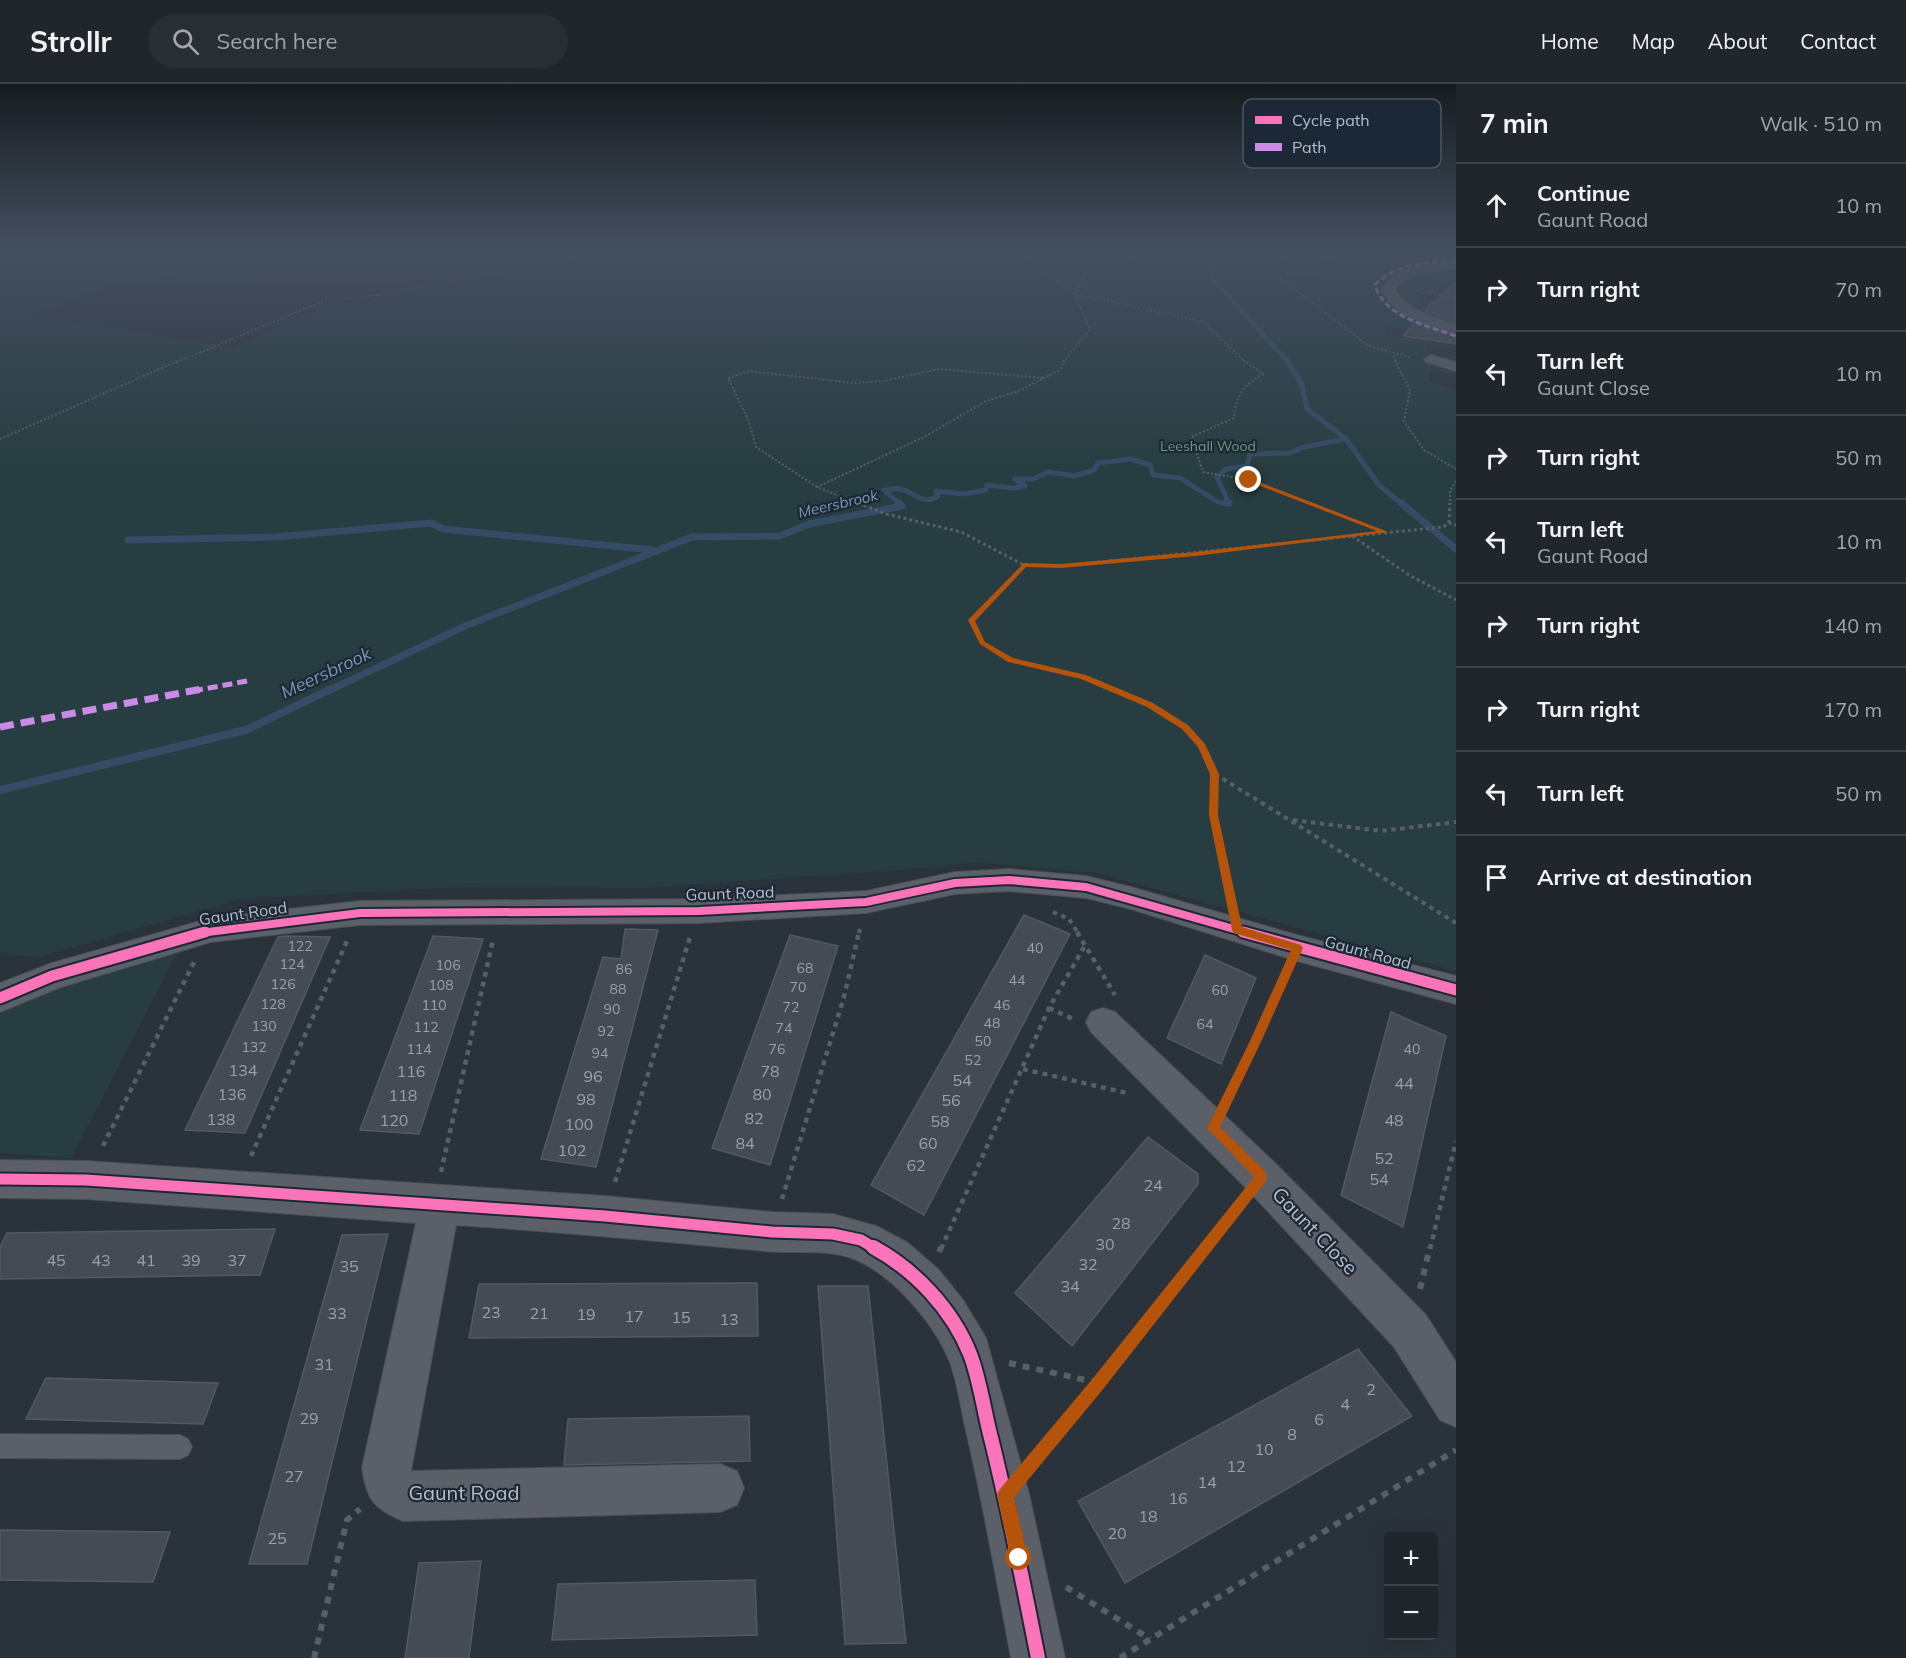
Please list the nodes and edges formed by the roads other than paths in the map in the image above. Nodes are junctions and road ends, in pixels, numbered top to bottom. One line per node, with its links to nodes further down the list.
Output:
1 (1431, 359): 2 (street)
2 (1456, 367)
3 (1456, 990): 4 (street, Gaunt Road)
4 (0, 998)
5 (1112, 1013): 8 (street, Gaunt Close)
6 (0, 1179): 7 (street)
7 (440, 1205): 11 (street, Gaunt Road); 12 (street)
8 (1456, 1404)
9 (0, 1446): 10 (lane)
10 (180, 1447)
11 (720, 1488)
12 (1038, 1658)

